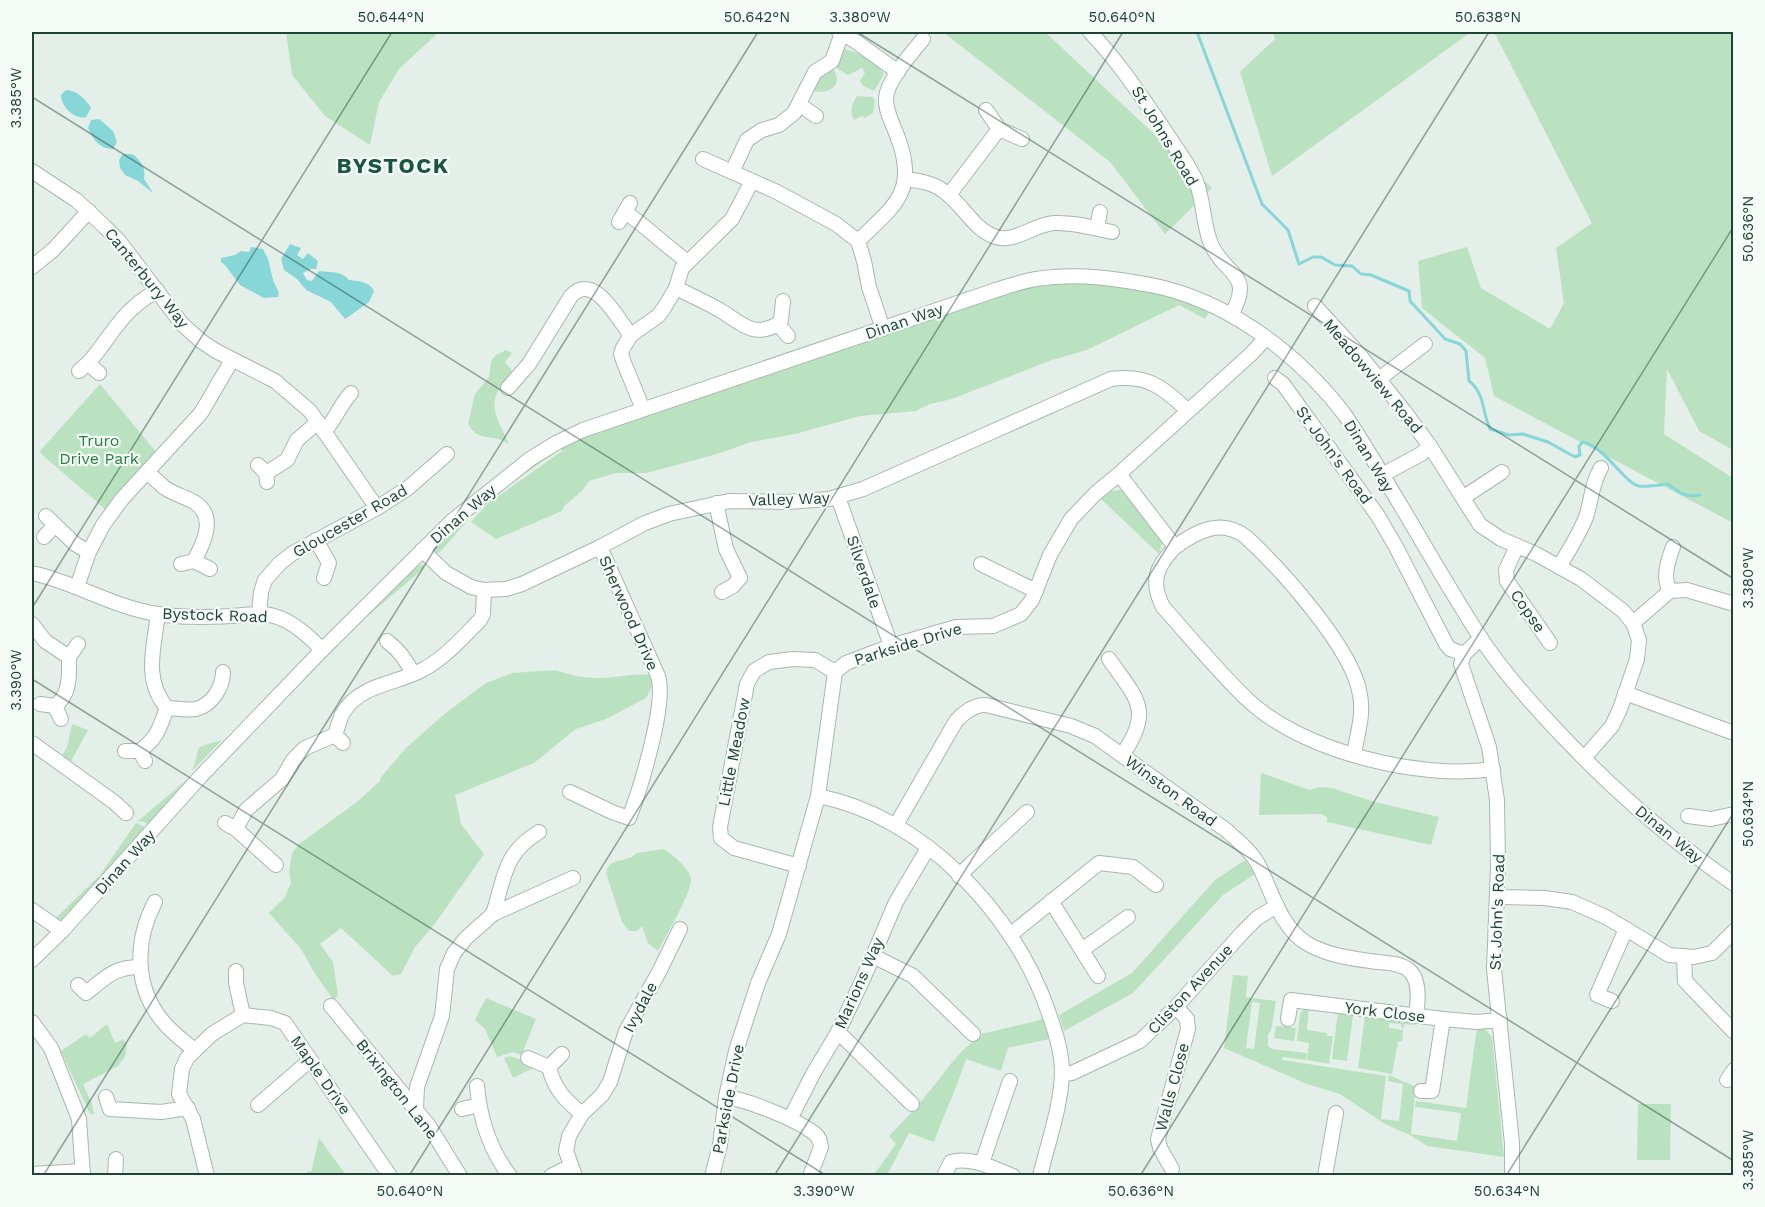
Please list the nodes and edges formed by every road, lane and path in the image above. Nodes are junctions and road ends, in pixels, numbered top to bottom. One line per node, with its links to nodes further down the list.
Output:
1 (840, 32): 4 (street); 5 (street)
2 (1090, 32): 28 (street, St Johns Road)
3 (923, 39): 4 (street)
4 (898, 72): 13 (street)
5 (800, 105): 7 (street); 11 (street)
6 (986, 110): 8 (street)
7 (816, 116)
8 (999, 129): 9 (street); 15 (street)
9 (1022, 139)
10 (703, 159): 11 (street)
11 (732, 172): 14 (street)
12 (34, 177): 16 (street, Canterbury Way)
13 (906, 179): 15 (street); 21 (street)
14 (752, 181): 21 (street); 22 (street)
15 (949, 195): 19 (street)
16 (89, 211): 23 (street); 25 (street, Canterbury Way)
17 (625, 212): 22 (street)
18 (1100, 212): 19 (street)
19 (1097, 228): 20 (street)
20 (1112, 232)
21 (858, 240): 30 (street)
22 (688, 262): 24 (street)
23 (34, 270)
24 (676, 288): 29 (street); 31 (street)
25 (157, 290): 35 (street, Canterbury Way); 36 (street)
26 (783, 301): 29 (street)
27 (1315, 305): 38 (street, Meadowview Road)
28 (1232, 315): 30 (street, Dinan Way); 33 (street, Dinan Way)
29 (778, 324): 32 (street)
30 (883, 329): 41 (street, Dinan Way)
31 (631, 335): 39 (street); 41 (street)
32 (788, 336)
33 (1265, 339): 42 (street, Parkside Drive); 50 (street, Dinan Way)
34 (1425, 344): 38 (street)
35 (232, 360): 43 (street, Canterbury Way); 47 (street)
36 (99, 374)
37 (1275, 378): 87 (street, St John's Road)
38 (1379, 379): 44 (street, Meadowview Road)
39 (508, 388)
40 (351, 393): 43 (street)
41 (643, 409): 62 (street, Dinan Way)
42 (1188, 411): 49 (street, Parkside Drive); 53 (street, Valley Way)
43 (321, 427): 48 (street); 55 (street, Canterbury Way)
44 (1430, 446): 50 (street, Meadowview Road); 52 (street, Meadowview Road)
45 (447, 454): 55 (street, Gloucester Road)
46 (1601, 468): 65 (street)
47 (147, 472): 63 (street); 66 (street)
48 (264, 473)
49 (1119, 474): 60 (street); 73 (street, Parkside Drive)
50 (1382, 475): 81 (street, Dinan Way)
51 (1498, 479): 52 (street)
52 (1464, 497): 58 (street, Meadowview Road)
53 (838, 498): 54 (street, Valley Way); 85 (street, Silverdale)
54 (716, 503): 59 (street, Valley Way); 69 (street)
55 (377, 508): 57 (street, Gloucester Road)
56 (44, 537): 63 (street)
57 (316, 540): 68 (street); 78 (street, Gloucester Road)
58 (1517, 546): 65 (street, Meadowview Road); 83 (street, Copse)
59 (600, 547): 72 (street, Valley Way); 103 (street, Sherwood Drive)
60 (1175, 547): 99 (street); 99 (street)
61 (1673, 547): 74 (street)
62 (422, 550): 72 (street, Valley Way); 86 (street, Dinan Way)
63 (89, 552): 71 (street)
64 (981, 564): 73 (street)
65 (1559, 567): 79 (street, Meadowview Road)
66 (210, 569)
67 (32, 573): 71 (street, Bystock Road)
68 (324, 578)
69 (740, 578): 70 (street); 75 (street)
70 (755, 581)
71 (77, 587): 77 (street, Bystock Road)
72 (484, 590): 92 (street)
73 (1036, 591): 85 (street, Parkside Drive)
74 (1670, 591): 76 (street); 79 (street)
75 (722, 592)
76 (1734, 604)
77 (158, 614): 78 (street, Bystock Road); 95 (street)
78 (259, 615): 86 (street, Bystock Road)
79 (1633, 623): 93 (street)
80 (32, 624): 88 (street)
81 (1481, 638): 87 (street); 101 (street, Dinan Way)
82 (396, 642): 92 (street)
83 (1550, 643)
84 (78, 644): 88 (street)
85 (891, 646): 91 (street, Parkside Drive)
86 (322, 650): 127 (street, Dinan Way)
87 (1464, 654): 102 (street, St John's Road)
88 (69, 657): 94 (street)
89 (1109, 659): 100 (street)
90 (223, 669): 95 (street)
91 (836, 672): 104 (street, Parkside Drive); 113 (street, Little Meadow)
92 (413, 674): 112 (street)
93 (1625, 693): 96 (street); 101 (street)
94 (40, 704)
95 (167, 708): 98 (street)
96 (1734, 733)
97 (32, 743): 106 (street)
98 (125, 751)
99 (1354, 754): 102 (street)
100 (1122, 755): 109 (street, Winston Road); 120 (street, Winston Road)
101 (1584, 758): 116 (street, Dinan Way)
102 (1493, 769): 118 (street, St John's Road)
103 (570, 792)
104 (818, 796): 109 (street); 113 (street, Parkside Drive)
105 (1027, 812): 114 (street)
106 (126, 813)
107 (1734, 814): 108 (street)
108 (1688, 816)
109 (896, 825): 111 (street)
110 (539, 832): 123 (street)
111 (928, 848): 114 (street); 131 (street, Marions Way)
112 (276, 866)
113 (799, 867): 160 (street, Parkside Drive)
114 (960, 876): 129 (street)
115 (573, 878): 123 (street)
116 (1734, 884)
117 (1156, 885): 119 (street)
118 (1497, 897): 126 (street); 145 (street, St John's Road)
119 (1052, 901): 129 (street); 130 (street)
120 (1277, 906): 140 (street, Cliston Avenue); 142 (street, Winston Road)
121 (32, 910): 127 (street)
122 (154, 911): 134 (street)
123 (493, 914): 165 (street)
124 (1128, 917): 130 (street)
125 (680, 929): 168 (street, Ivydale)
126 (1626, 929): 132 (street); 138 (street)
127 (62, 931): 133 (street, Dinan Way)
128 (1734, 931): 132 (street)
129 (1010, 935): 155 (street)
130 (1082, 950): 136 (street)
131 (873, 956): 147 (street, Marions Way); 149 (street)
132 (1684, 957): 148 (street)
133 (32, 960)
134 (139, 967): 137 (street); 150 (street)
135 (236, 971): 141 (street)
136 (1098, 976)
137 (78, 985)
138 (1612, 1001)
139 (331, 1006): 165 (street, Brixington Lane)
140 (1176, 1007): 155 (street, Cliston Avenue); 172 (street, Walls Close)
141 (243, 1015): 150 (street); 153 (street, Maple Drive)
142 (1416, 1015): 143 (street, York Close); 144 (street, York Close)
143 (1288, 1019)
144 (1443, 1019): 145 (street, York Close); 158 (street)
145 (1500, 1020): 188 (street, St John's Road)
146 (32, 1022): 174 (street)
147 (838, 1032): 161 (street); 169 (street, Marions Way)
148 (1734, 1032)
149 (973, 1034)
150 (194, 1050): 164 (street)
151 (562, 1054): 154 (street)
152 (528, 1058): 154 (street)
153 (309, 1061): 163 (street); 178 (street, Maple Drive)
154 (549, 1067): 168 (street)
155 (1062, 1074): 186 (street)
156 (1010, 1081): 171 (street)
157 (477, 1086): 162 (street)
158 (1421, 1091)
159 (106, 1097): 164 (street)
160 (726, 1097): 169 (street); 182 (street, Parkside Drive)
161 (912, 1104)
162 (479, 1105): 166 (street); 180 (street)
163 (258, 1106)
164 (188, 1108): 177 (street)
165 (416, 1109): 179 (street, Brixington Lane)
166 (462, 1109)
167 (1336, 1113): 187 (street)
168 (582, 1114): 173 (street, Ivydale)
169 (790, 1119): 183 (street)
170 (116, 1159): 176 (street)
171 (982, 1164): 184 (street); 185 (street)
172 (1172, 1169)
173 (573, 1171): 181 (street, Ivydale)
174 (83, 1173): 175 (street)
175 (32, 1174)
176 (115, 1176)
177 (207, 1176)
178 (390, 1176)
179 (460, 1176)
180 (510, 1176)
181 (551, 1176)
182 (712, 1176)
183 (810, 1176)
184 (944, 1176)
185 (1014, 1176)
186 (1040, 1176)
187 (1325, 1176)
188 (1512, 1176)

